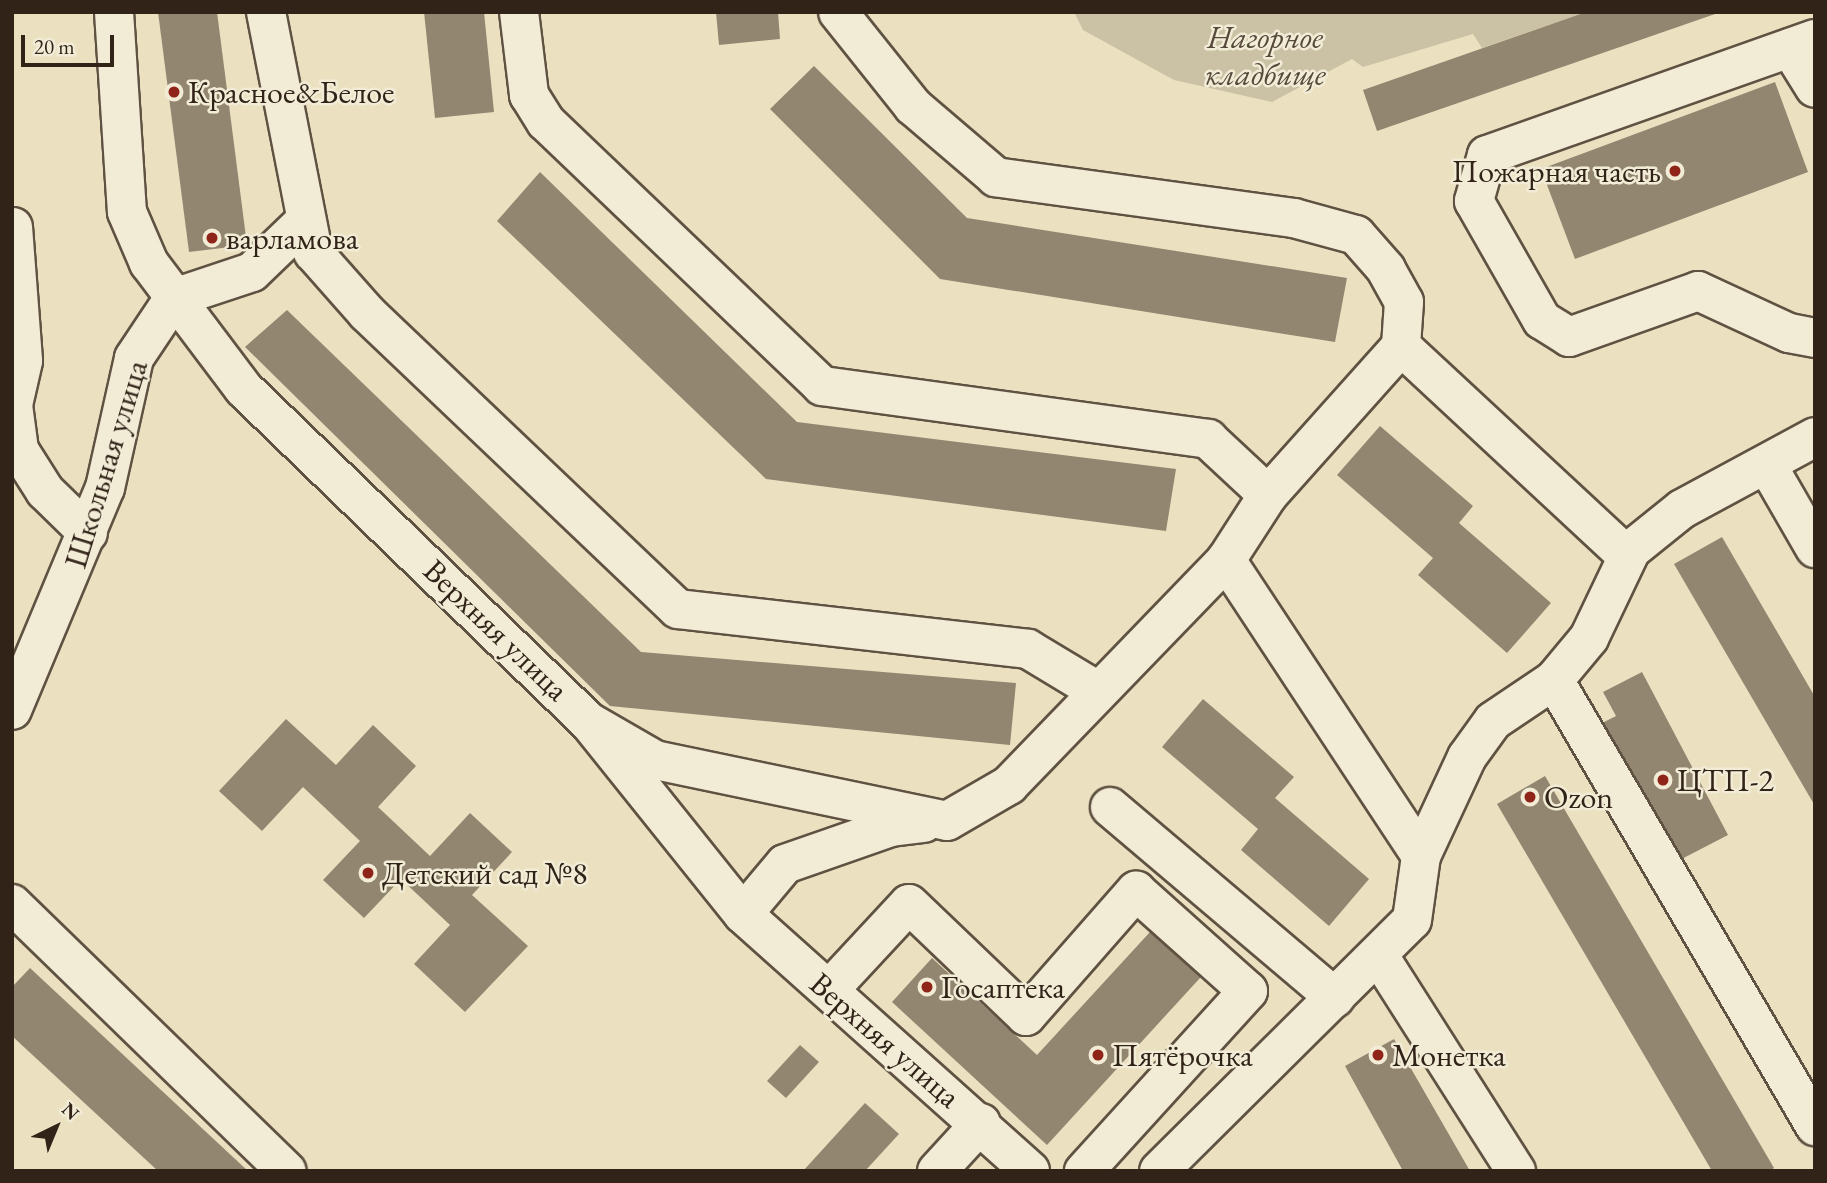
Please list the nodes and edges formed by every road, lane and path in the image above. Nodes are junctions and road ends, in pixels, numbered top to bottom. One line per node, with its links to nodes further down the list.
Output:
1 (114, 12): 9 (street, Верхняя улица)
2 (266, 12): 7 (street)
3 (519, 12): 14 (street)
4 (838, 12): 11 (street)
5 (1802, 43): 6 (street); 10 (street)
6 (1815, 88)
7 (305, 221): 9 (street); 20 (street)
8 (13, 227): 15 (street)
9 (174, 298): 15 (street, Школьная улица); 22 (street, Верхняя улица)
10 (1815, 338)
11 (1401, 346): 14 (street); 17 (street)
12 (1815, 437): 13 (street)
13 (1767, 465): 16 (street); 17 (street)
14 (1268, 495): 18 (street)
15 (88, 533): 21 (street, Школьная улица)
16 (1815, 548)
17 (1627, 556): 19 (street)
18 (1226, 560): 20 (street); 24 (street)
19 (1554, 680): 23 (street); 34 (street)
20 (1096, 690): 26 (street)
21 (12, 710)
22 (589, 722): 26 (street); 29 (street, Верхняя улица)
23 (1450, 789): 24 (street); 27 (street)
24 (1387, 800): 27 (street)
25 (1110, 807): 32 (street)
26 (947, 821): 29 (street)
27 (1421, 856): 30 (street)
28 (12, 904): 35 (street)
29 (743, 914): 31 (street, Верхняя улица)
30 (1379, 956): 32 (street); 40 (street)
31 (829, 990): 33 (street, Верхняя улица); 38 (street)
32 (1335, 998): 39 (street)
33 (981, 1124): 36 (street); 37 (street, Верхняя улица)
34 (1815, 1126)
35 (287, 1171)
36 (937, 1171)
37 (1030, 1171)
38 (1084, 1171)
39 (1159, 1171)
40 (1516, 1171)

